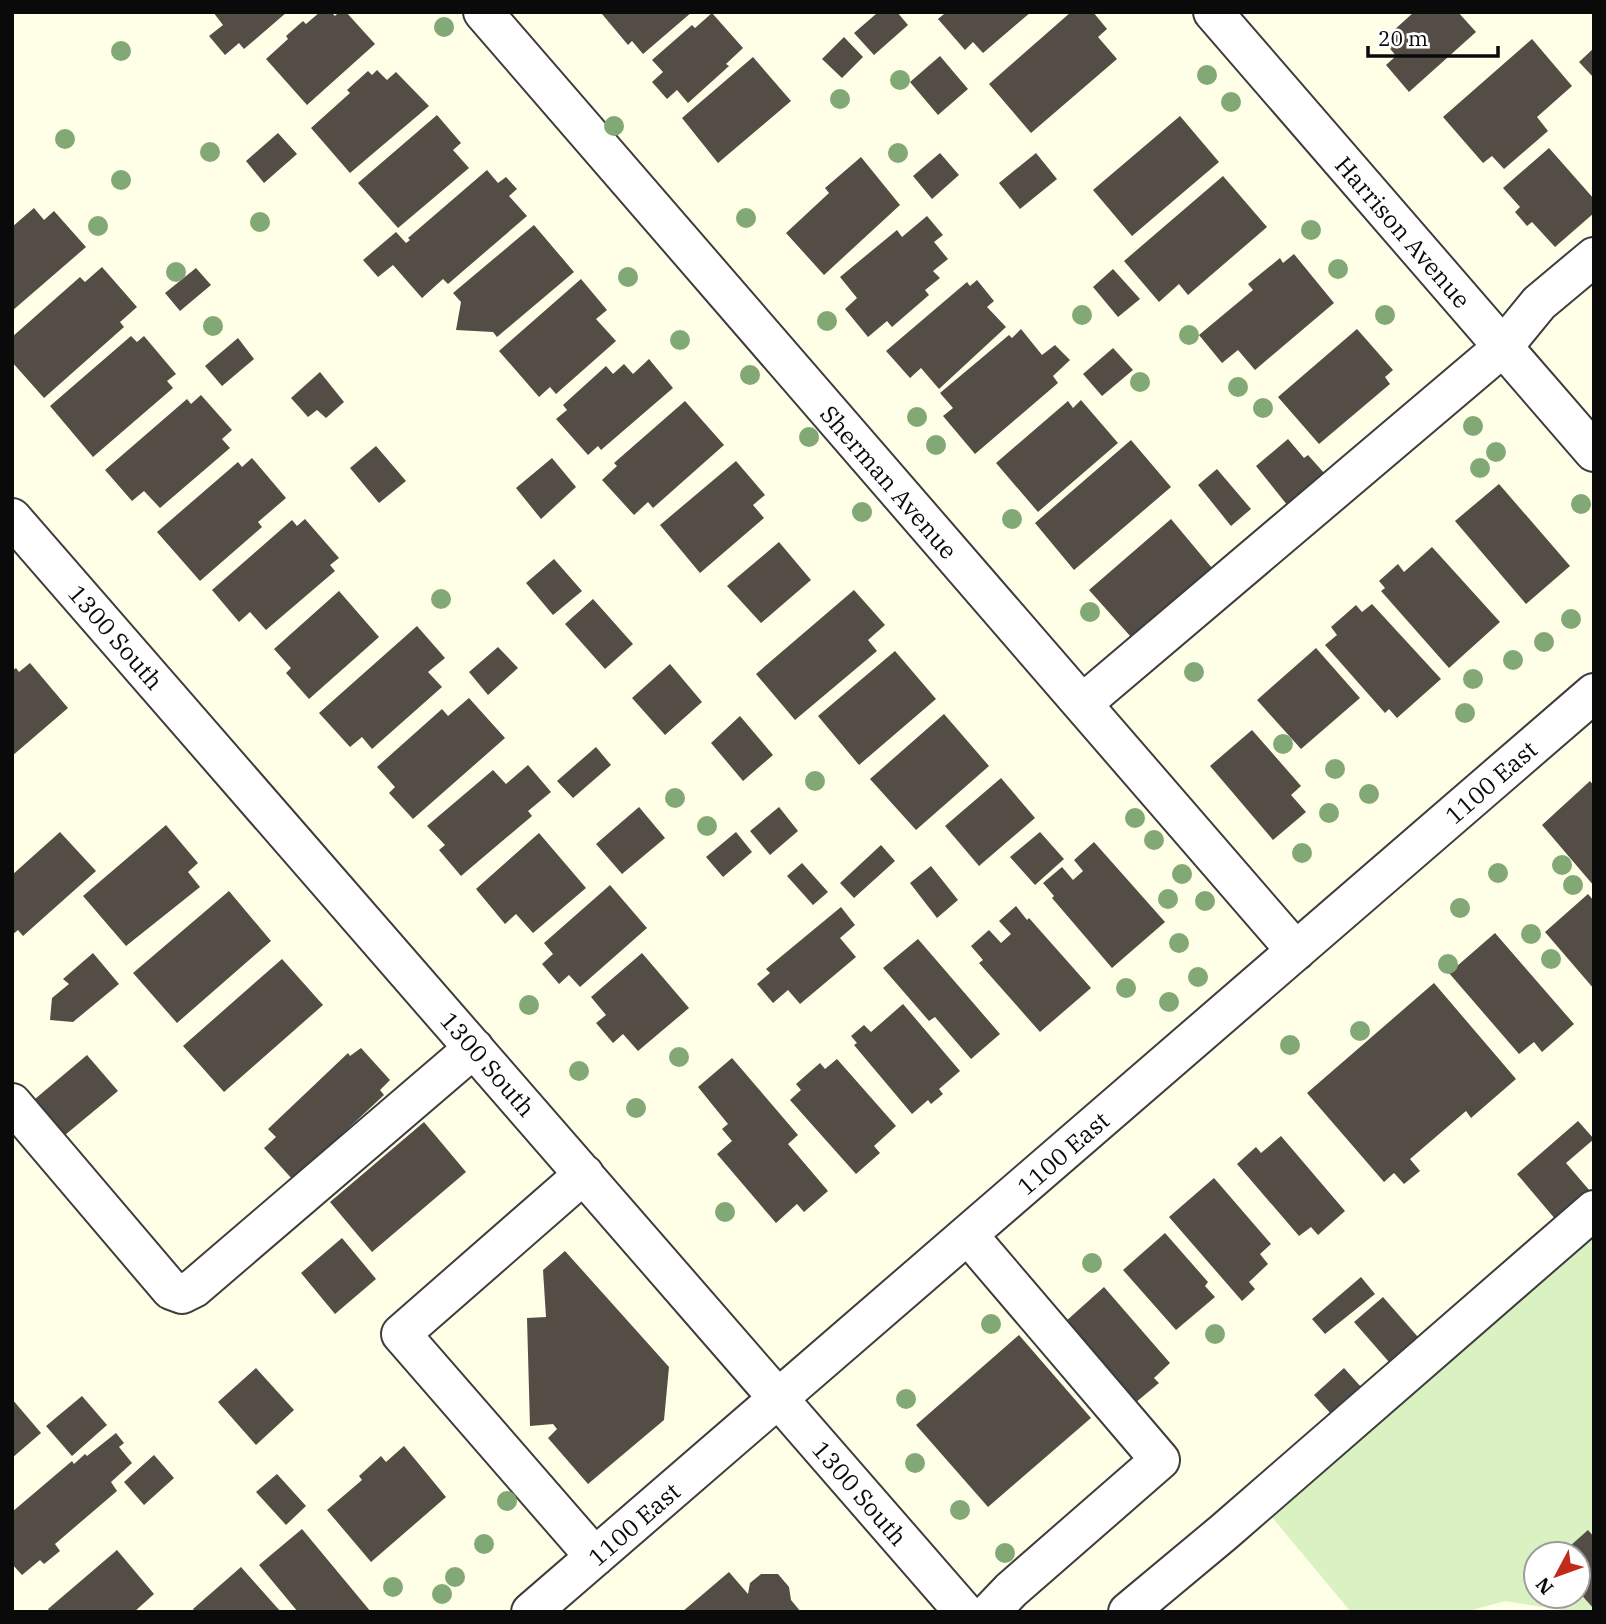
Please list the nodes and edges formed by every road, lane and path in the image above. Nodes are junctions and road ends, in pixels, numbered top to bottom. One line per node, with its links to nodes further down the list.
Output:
1 (483, 12): 8 (street, Sherman Avenue)
2 (1213, 12): 4 (street, Harrison Avenue)
3 (1594, 257): 4 (street)
4 (1503, 347): 5 (street, Harrison Avenue); 8 (street)
5 (1594, 452)
6 (12, 517): 10 (street, 1300 South)
7 (1594, 693): 9 (street, 1100 East)
8 (1082, 704): 9 (street, Sherman Avenue)
9 (1296, 951): 14 (street, 1100 East)
10 (474, 1048): 11 (street); 12 (street, 1300 South)
11 (12, 1103)
12 (584, 1174): 15 (street, 1300 South); 16 (street)
13 (1594, 1210): 20 (street)
14 (968, 1235): 15 (street, 1100 East); 19 (street)
15 (779, 1399): 16 (street, 1100 East); 18 (street, 1300 South)
16 (595, 1557): 17 (street, 1100 East)
17 (531, 1612)
18 (964, 1612)
19 (990, 1612)
20 (1128, 1612)

